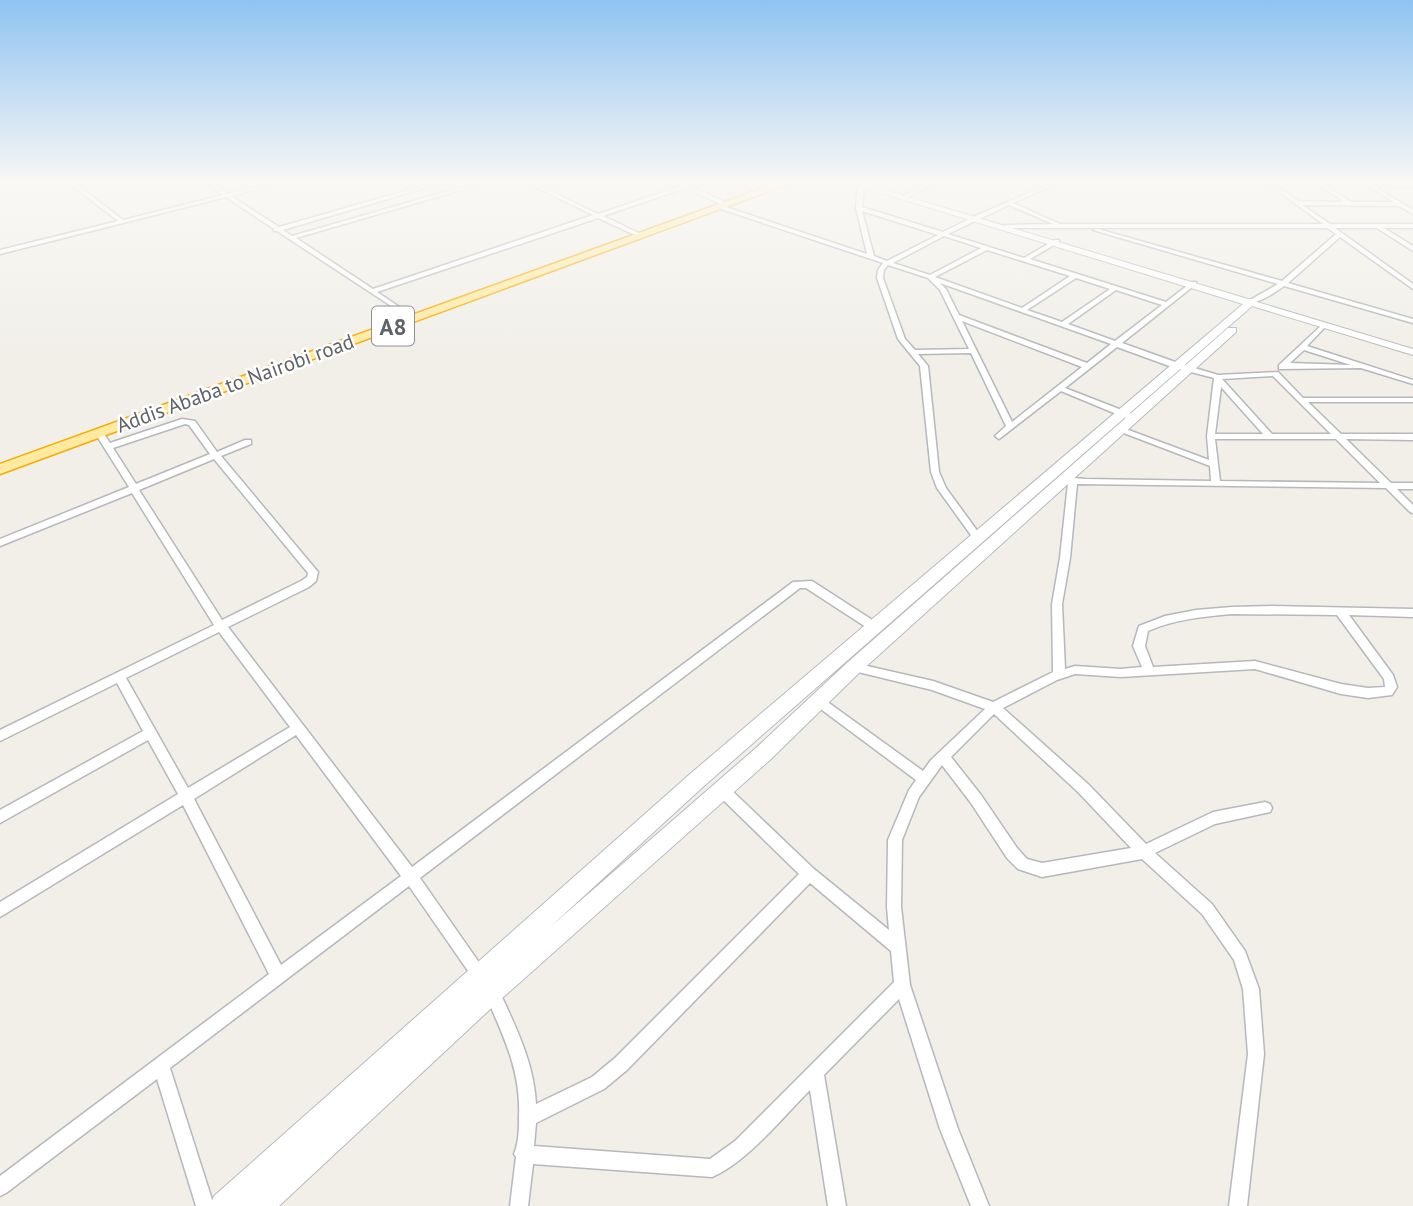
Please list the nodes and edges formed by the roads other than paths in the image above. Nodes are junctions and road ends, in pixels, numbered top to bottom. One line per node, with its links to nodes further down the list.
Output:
1 (54, 239): 18 (street)
2 (292, 239): 30 (street)
3 (525, 239): 30 (street)
4 (623, 239): 34 (highway, Addis Ababa to Nairobi road / A8)
5 (821, 239): 19 (street)
6 (867, 239): 19 (street)
7 (935, 239): 21 (street)
8 (963, 239): 16 (street)
9 (1046, 239): 15 (main road)
10 (1047, 239): 15 (main road)
11 (1128, 239): 27 (street)
12 (1334, 239): 27 (street)
13 (1347, 239): 24 (street)
14 (1398, 239): 17 (street)
15 (1055, 242): 20 (street); 26 (main road)
16 (988, 247): 20 (street); 23 (street)
17 (1413, 249)
18 (0, 253)
19 (872, 257): 21 (street)
20 (1026, 259): 22 (street)
21 (887, 263): 23 (street); 43 (street)
22 (1076, 275): 29 (street); 33 (street)
23 (930, 277): 33 (street); 35 (street)
24 (1401, 278): 25 (street); 28 (street)
25 (1413, 278)
26 (1192, 284): 31 (main road); 32 (street)
27 (1280, 284): 31 (street); 36 (street)
28 (1413, 287)
29 (1115, 288): 32 (street); 37 (street)
30 (373, 291): 34 (street)
31 (1256, 303): 38 (main road); 41 (main road); 47 (main road)
32 (1166, 304): 39 (street)
33 (1021, 311): 37 (street)
34 (410, 317): 57 (highway, Addis Ababa to Nairobi road / A8); 66 (highway, Addis Ababa to Nairobi road / A8)
35 (958, 317): 42 (street); 45 (street)
36 (1413, 321)
37 (1063, 325): 39 (street)
38 (1323, 326): 40 (street); 44 (main road)
39 (1115, 344): 45 (street); 47 (street)
40 (1303, 347): 46 (street); 48 (street)
41 (1413, 347)
42 (974, 351): 43 (street); 56 (street)
43 (913, 352): 75 (street)
44 (1413, 352)
45 (1087, 366): 52 (street)
46 (1284, 366): 48 (street); 49 (street)
47 (1182, 367): 50 (street); 55 (main road)
48 (1371, 368): 51 (street)
49 (1275, 374): 50 (street); 53 (street)
50 (1218, 378): 59 (street); 60 (street)
51 (1413, 382)
52 (1059, 388): 55 (street); 56 (street)
53 (1303, 400): 54 (street); 61 (street)
54 (1413, 400)
55 (1125, 420): 67 (street); 69 (main road); 75 (main road)
56 (1010, 426): 58 (street)
57 (99, 433): 64 (street); 68 (highway, Addis Ababa to Nairobi road / A8)
58 (999, 436)
59 (1211, 436): 60 (street); 67 (street)
60 (1270, 436): 61 (street)
61 (1339, 436): 62 (street); 71 (street)
62 (1413, 437)
63 (248, 442): 65 (street)
64 (107, 447): 65 (street); 73 (street)
65 (215, 455): 73 (street); 79 (street)
66 (0, 459)
67 (1214, 466): 70 (street)
68 (0, 469)
69 (1068, 481): 70 (street); 81 (main road); 83 (street)
70 (1216, 483): 71 (street)
71 (1387, 486): 72 (street); 74 (street)
72 (1413, 486)
73 (133, 491): 76 (street); 79 (street)
74 (1413, 510)
75 (976, 536): 80 (main road)
76 (0, 543)
77 (1342, 613): 78 (street); 82 (street); 82 (street)
78 (1413, 613)
79 (219, 625): 84 (street); 87 (street)
80 (873, 626): 98 (street); 101 (main road)
81 (854, 667): 85 (main road); 86 (street)
82 (1150, 672): 83 (street)
83 (1059, 675): 86 (street)
84 (119, 677): 88 (street); 89 (street)
85 (818, 701): 91 (street); 92 (main road)
86 (994, 707): 90 (street); 96 (street)
87 (296, 729): 93 (street); 98 (street)
88 (148, 734): 93 (street); 95 (street)
89 (0, 736)
90 (943, 756): 91 (street); 96 (street)
91 (925, 779): 100 (street)
92 (722, 790): 97 (street); 104 (main road)
93 (186, 797): 99 (street); 102 (street)
94 (1265, 808): 96 (street)
95 (0, 817)
96 (1144, 852): 116 (street)
97 (808, 874): 100 (street); 107 (street)
98 (411, 877): 101 (street); 102 (street)
99 (0, 910)
100 (898, 947): 103 (street)
101 (479, 973): 104 (street); 111 (main road)
102 (278, 975): 105 (street)
103 (902, 985): 106 (street); 115 (street)
104 (492, 992): 107 (street); 112 (main road)
105 (161, 1065): 109 (street); 110 (street)
106 (814, 1072): 108 (street); 114 (street)
107 (527, 1118): 108 (street)
108 (523, 1154): 113 (street)
109 (0, 1187)
110 (205, 1206)
111 (224, 1206)
112 (259, 1206)
113 (519, 1206)
114 (837, 1206)
115 (980, 1206)
116 (1238, 1206)

